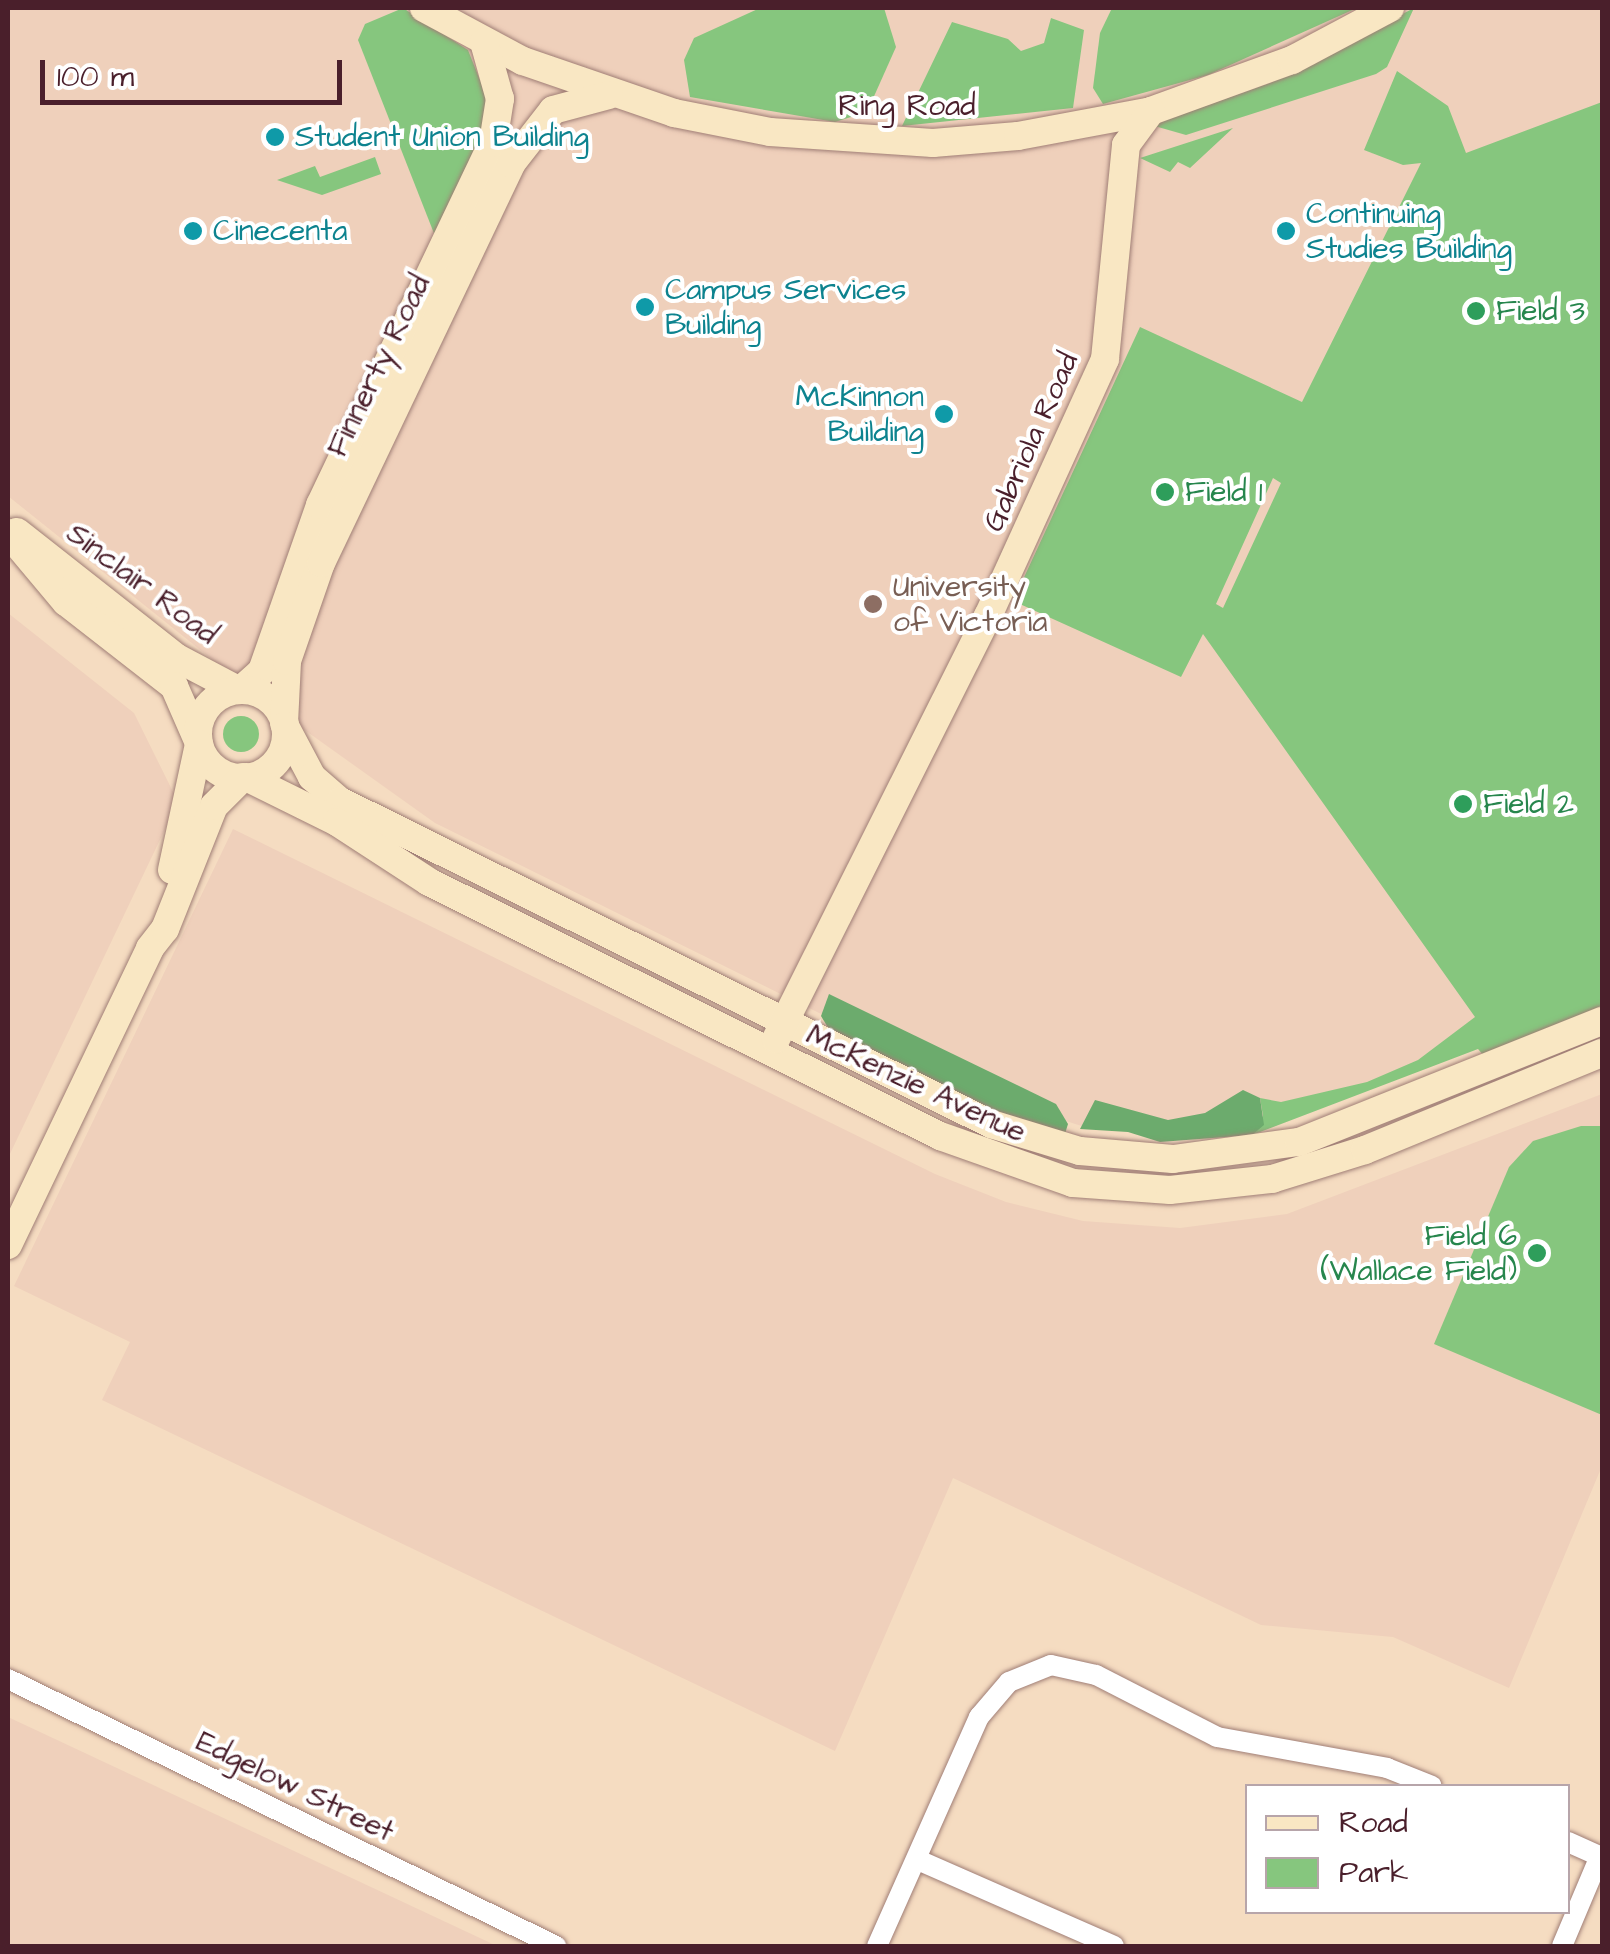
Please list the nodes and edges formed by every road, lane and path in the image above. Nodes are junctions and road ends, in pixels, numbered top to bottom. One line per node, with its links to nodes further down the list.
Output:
1 (424, 8): 3 (street, Ring Road)
2 (1390, 8): 5 (street, Ring Road)
3 (484, 42): 4 (street, Ring Road); 7 (street, Finnerty Road)
4 (611, 95): 5 (street, Ring Road); 8 (street, Finnerty Road)
5 (1151, 111): 13 (street, Gabriola Road)
6 (8, 531): 7 (street, Sinclair Road); 9 (street, Sinclair Road)
7 (239, 690): 8 (street); 9 (street)
8 (284, 724): 10 (street); 13 (street, McKenzie Avenue)
9 (199, 742): 10 (street); 11 (street)
10 (244, 778): 11 (street); 14 (street, McKenzie Avenue)
11 (150, 948): 16 (street)
12 (1602, 1020): 13 (street, McKenzie Avenue)
13 (783, 1023): 14 (street, Gabriola Road)
14 (771, 1052): 15 (street, McKenzie Avenue)
15 (1602, 1053)
16 (8, 1243)
17 (8, 1679): 22 (street, Edgelow Street)
18 (1427, 1784): 21 (street)
19 (1570, 1843): 20 (street)
20 (1601, 1856): 25 (street)
21 (918, 1860): 23 (street); 24 (street)
22 (556, 1946)
23 (877, 1946)
24 (1114, 1946)
25 (1562, 1946)

